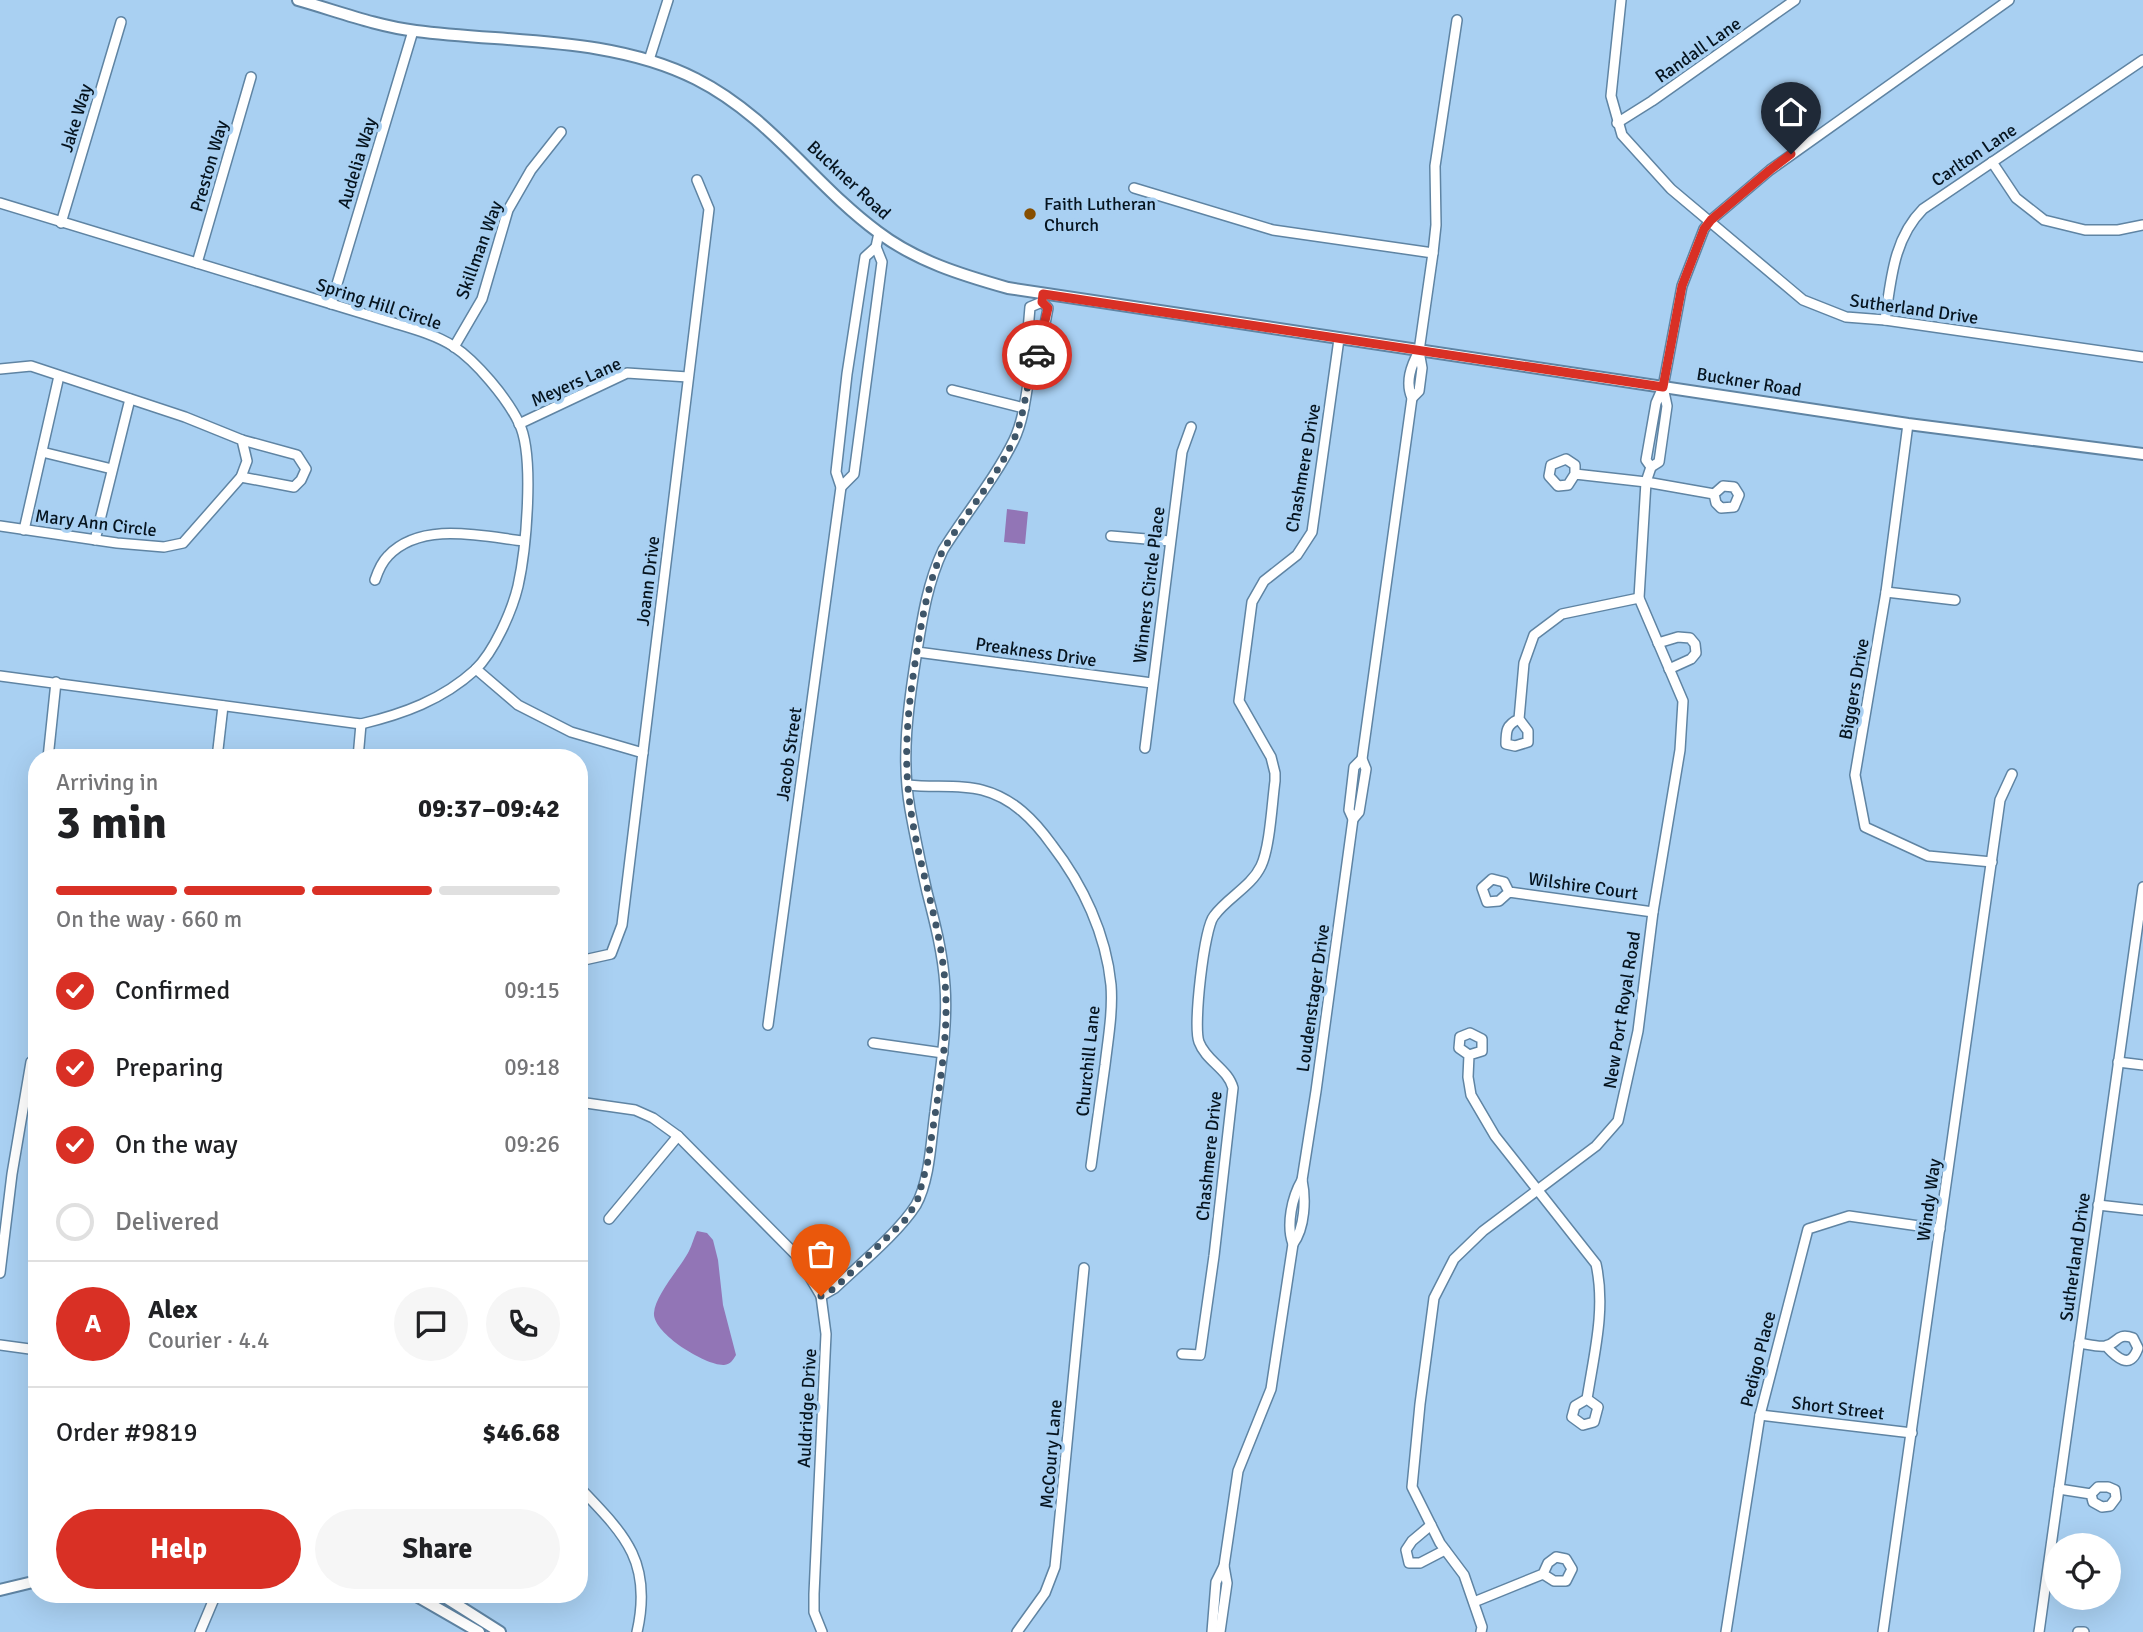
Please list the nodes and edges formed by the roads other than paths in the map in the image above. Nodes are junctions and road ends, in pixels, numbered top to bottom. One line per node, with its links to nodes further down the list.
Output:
1 (298, 0): 8 (street, Buckner Road)
2 (668, 0): 9 (street)
3 (1621, 0): 12 (street)
4 (1795, 0): 12 (street, Randall Lane)
5 (2009, 0): 18 (street, New Port Royal Road)
6 (1457, 20): 23 (street, Loudenstager Drive)
7 (121, 22): 19 (street, Jake Way)
8 (413, 31): 9 (street, Buckner Road); 26 (street, Audelia Way)
9 (649, 60): 21 (street, Buckner Road)
10 (2143, 60): 14 (street, Carlton Lane)
11 (251, 78): 24 (street, Preston Way)
12 (1617, 123): 18 (street, Sutherland Drive)
13 (561, 132): 29 (street, Skillman Way)
14 (1992, 162): 20 (street); 27 (street, Carlton Lane)
15 (697, 180): 35 (street, Joann Drive)
16 (1134, 188): 23 (street)
17 (0, 204): 19 (street, Spring Hill Circle)
18 (1711, 220): 27 (street, Sutherland Drive); 36 (street, New Port Royal Road)
19 (61, 223): 24 (street, Spring Hill Circle)
20 (2143, 225)
21 (878, 233): 22 (street, Jacob Street); 25 (street, Buckner Road)
22 (876, 247): 50 (street, Jacob Street); 50 (street, Jacob Street)
23 (1433, 253): 30 (street, Loudenstager Drive)
24 (197, 263): 26 (street, Spring Hill Circle)
25 (1043, 298): 28 (street, Buckner Road); 33 (street); 33 (street)
26 (331, 304): 29 (street, Spring Hill Circle)
27 (1885, 320): 31 (street, Sutherland Drive)
28 (1339, 339): 30 (street, Buckner Road); 107 (street, Chashmere Drive)
29 (454, 347): 40 (street, Spring Hill Circle)
30 (1419, 351): 36 (street, Buckner Road); 116 (street, Loudenstager Drive)
31 (2143, 357)
32 (0, 369): 34 (street)
33 (1030, 371): 39 (street)
34 (59, 376): 38 (street); 44 (street)
35 (688, 377): 40 (street, Meyers Lane); 76 (street, Joann Drive)
36 (1663, 387): 41 (street, Buckner Road); 49 (street, New Port Royal Road)
37 (952, 390): 39 (street)
38 (130, 399): 43 (street); 46 (street)
39 (1024, 408): 63 (street)
40 (519, 424): 56 (street, Spring Hill Circle)
41 (1908, 424): 45 (street, Buckner Road); 59 (street, Biggers Drive)
42 (1191, 427): 57 (street, Winners Circle Place)
43 (242, 440): 48 (street); 48 (street)
44 (42, 452): 46 (street); 53 (street)
45 (2143, 454)
46 (112, 469): 55 (street)
47 (1575, 474): 49 (street)
48 (241, 477): 55 (street, Mary Ann Circle)
49 (1646, 482): 51 (street); 60 (street, New Port Royal Road)
50 (841, 487): 85 (street, Jacob Street)
51 (1714, 494)
52 (0, 526): 53 (street, Mary Ann Circle)
53 (24, 530): 55 (street, Mary Ann Circle)
54 (1111, 536): 57 (street)
55 (94, 540)
56 (523, 541): 58 (street); 64 (street, Spring Hill Circle)
57 (1170, 541): 68 (street, Winners Circle Place)
58 (375, 580)
59 (1886, 592): 61 (street); 79 (street, Biggers Drive)
60 (1639, 598): 62 (street, New Port Royal Road); 70 (street)
61 (1955, 600)
62 (1658, 643): 65 (street, New Port Royal Road); 65 (street)
63 (917, 652): 68 (street, Preakness Drive); 78 (street)
64 (476, 669): 71 (street, Spring Hill Circle); 76 (street)
65 (1669, 669): 82 (street, New Port Royal Road)
66 (0, 676): 67 (street, Spring Hill Circle)
67 (56, 682): 69 (street, Spring Hill Circle); 73 (street)
68 (1152, 683): 72 (street, Winners Circle Place)
69 (223, 706): 71 (street, Spring Hill Circle); 74 (street)
70 (1519, 719)
71 (361, 724): 75 (street)
72 (1145, 748)
73 (49, 749)
74 (217, 749)
75 (359, 749)
76 (643, 753): 84 (street, Joann Drive)
77 (2012, 774): 79 (street, Windy Way)
78 (908, 785): 87 (street); 94 (street, Churchill Lane)
79 (1992, 862): 99 (street, Windy Way)
80 (2143, 887): 83 (street, Sutherland Drive)
81 (1509, 892): 82 (street, Wilshire Court)
82 (1653, 912): 95 (street, New Port Royal Road)
83 (2141, 912): 89 (street, Sutherland Drive)
84 (588, 959)
85 (768, 1025)
86 (873, 1043): 87 (street)
87 (943, 1053): 102 (street)
88 (1469, 1055): 95 (street)
89 (2118, 1062): 90 (street); 96 (street, Sutherland Drive)
90 (2143, 1065)
91 (28, 1080): 101 (street)
92 (588, 1103): 93 (street, Auldridge Drive)
93 (678, 1136): 98 (street); 102 (street, Auldridge Drive)
94 (1091, 1166)
95 (1539, 1190): 108 (street); 114 (street, New Port Royal Road)
96 (2098, 1205): 97 (street); 103 (street, Sutherland Drive)
97 (2143, 1210)
98 (609, 1219)
99 (1940, 1229): 109 (street, Pedigo Place); 110 (street, Windy Way)
100 (1084, 1268): 129 (street, McCoury Lane)
101 (0, 1273)
102 (821, 1296): 128 (street, Auldridge Drive)
103 (2080, 1343): 105 (street); 111 (street, Sutherland Drive)
104 (0, 1345): 106 (street)
105 (2106, 1346)
106 (28, 1349)
107 (1182, 1354)
108 (1587, 1399)
109 (1760, 1415): 110 (street, Short Street); 133 (street, Pedigo Place)
110 (1912, 1433): 134 (street, Windy Way)
111 (2059, 1489): 112 (street); 135 (street, Sutherland Drive)
112 (2091, 1494)
113 (588, 1496): 127 (street)
114 (1431, 1525): 115 (street, New Port Royal Road); 115 (street)
115 (1445, 1550): 120 (street, New Port Royal Road)
116 (1224, 1566): 130 (street, Loudenstager Drive); 131 (street, Loudenstager Drive)
117 (1544, 1574): 120 (street)
118 (28, 1583): 119 (street)
119 (0, 1590)
120 (1474, 1602): 132 (street, New Port Royal Road)
121 (212, 1603): 124 (street)
122 (429, 1603): 125 (street)
123 (454, 1603): 126 (street)
124 (200, 1632)
125 (479, 1632)
126 (500, 1632)
127 (637, 1632)
128 (822, 1632)
129 (1017, 1632)
130 (1212, 1632)
131 (1220, 1632)
132 (1481, 1632)
133 (1726, 1632)
134 (1883, 1632)
135 (2039, 1632)
136 (2078, 1632): 137 (street)
137 (2084, 1632)

